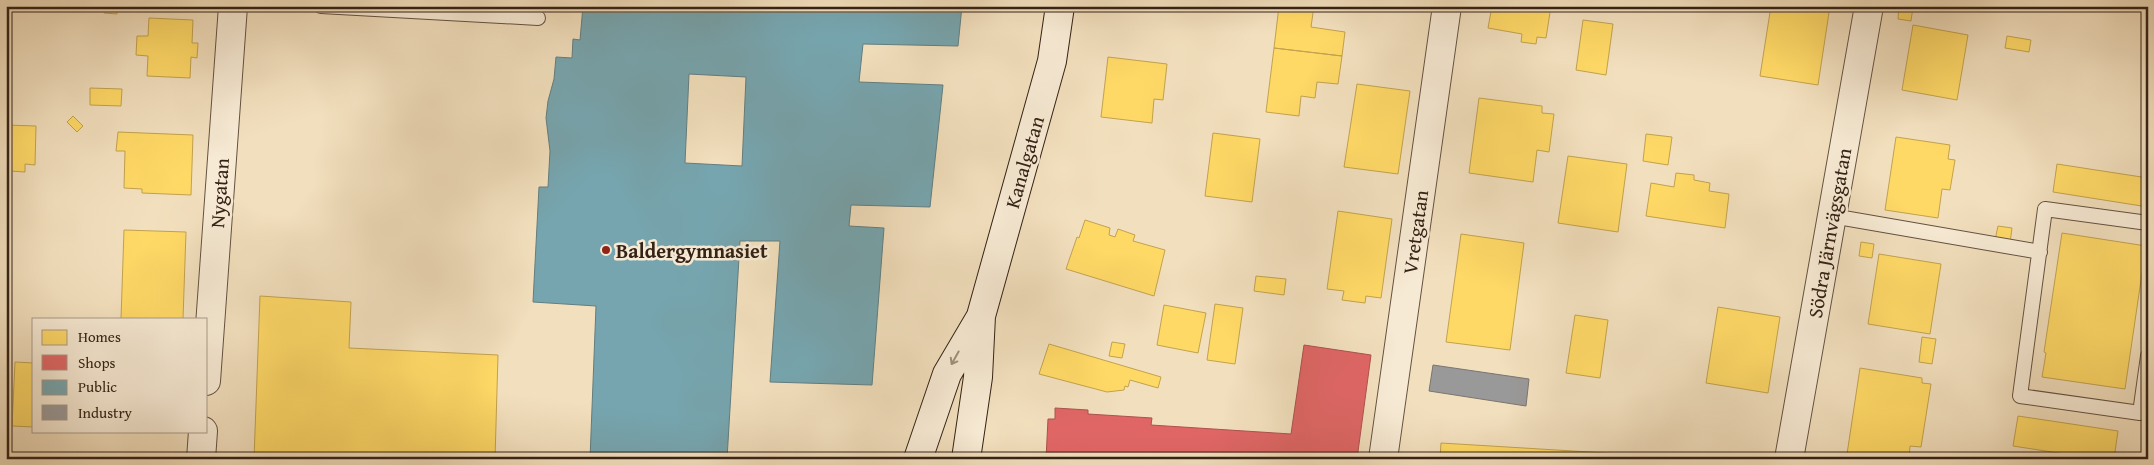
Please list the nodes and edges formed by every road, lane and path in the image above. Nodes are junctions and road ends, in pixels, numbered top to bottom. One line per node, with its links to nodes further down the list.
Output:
1 (233, 6): 12 (street, Nygatan)
2 (321, 6): 6 (lane)
3 (1060, 6): 11 (street, Kanalgatan)
4 (1447, 6): 18 (street, Vretgatan)
5 (1869, 6): 8 (street, Södra Järnvägsgatan)
6 (438, 10): 7 (lane)
7 (538, 18)
8 (1832, 216): 10 (lane); 19 (street, Södra Järnvägsgatan)
9 (2148, 223): 10 (lane)
10 (2040, 252): 13 (lane)
11 (981, 316): 16 (street, Kanalgatan, one-way to 16); 17 (street, Kanalgatan)
12 (208, 352)
13 (2148, 356)
14 (203, 432): 15 (street)
15 (201, 459)
16 (918, 459)
17 (966, 459)
18 (1383, 459)
19 (1789, 459)

